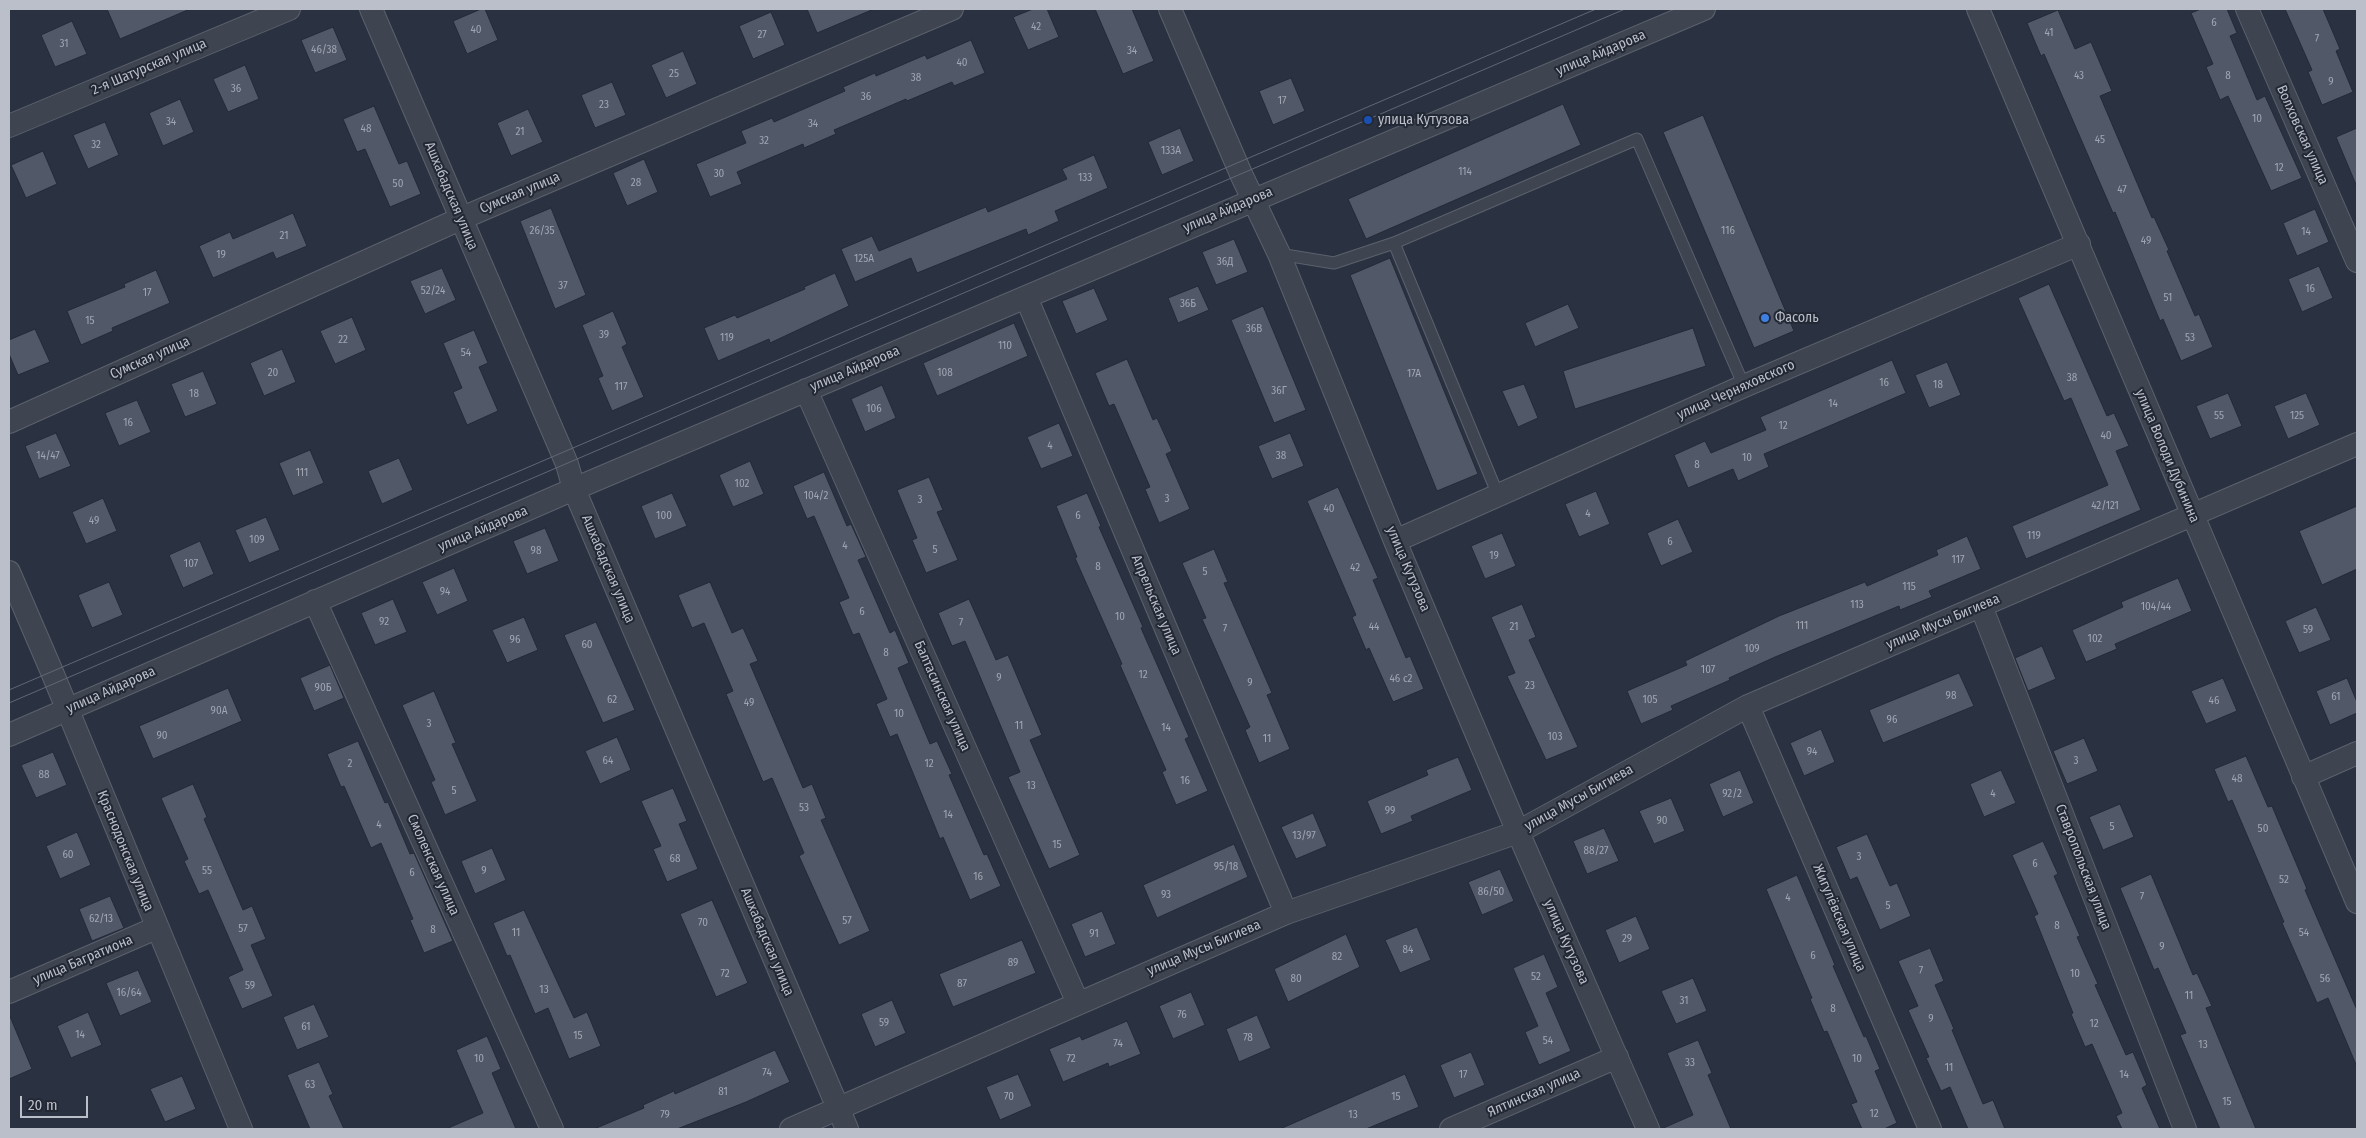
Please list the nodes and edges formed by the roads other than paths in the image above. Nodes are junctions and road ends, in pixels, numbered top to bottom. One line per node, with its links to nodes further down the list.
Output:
1 (290, 9): 8 (street, 2-я Шатурская улица)
2 (371, 9): 10 (street, Ашхабадская улица)
3 (952, 9): 10 (street, Сумская улица)
4 (1170, 9): 9 (street, улица Кутузова)
5 (1978, 9): 12 (street, улица Володи Дубинина)
6 (2247, 9): 14 (street, Волховская улица)
7 (1691, 11): 9 (street, улица Айдарова)
8 (9, 126)
9 (1253, 199): 13 (street, улица Кутузова); 15 (street, улица Айдарова)
10 (460, 218): 18 (street, Сумская улица); 20 (street, Ашхабадская улица)
11 (1394, 243): 13 (lane); 16 (lane); 21 (lane)
12 (2079, 244): 16 (street, улица Черняховского); 22 (street, улица Володи Дубинина)
13 (1279, 254): 23 (street, улица Кутузова)
14 (2357, 261)
15 (1026, 298): 17 (street, улица Айдарова); 34 (street, Апрельская улица)
16 (1744, 386): 21 (street, улица Черняховского)
17 (806, 390): 20 (street, улица Айдарова); 37 (street, Балтасинская улица)
18 (9, 422)
19 (2357, 444): 22 (street, улица Мусы Бигиева)
20 (574, 489): 25 (street, улица Айдарова); 39 (street, Ашхабадская улица)
21 (1498, 495): 23 (street, улица Черняховского)
22 (2192, 515): 26 (street, улица Мусы Бигиева); 31 (street, улица Володи Дубинина)
23 (1396, 540): 32 (street, улица Кутузова)
24 (9, 572): 28 (street, Краснодонская улица)
25 (315, 601): 28 (street, улица Айдарова); 41 (street, Смоленская улица)
26 (1981, 606): 27 (street, улица Мусы Бигиева); 47 (street, Ставропольская улица)
27 (1748, 706): 32 (street, улица Мусы Бигиева); 46 (street, Жигулёвская улица)
28 (66, 710): 29 (street, улица Айдарова); 35 (street, Краснодонская улица)
29 (9, 735)
30 (2357, 752): 31 (street)
31 (2303, 777): 33 (street, улица Володи Дубинина)
32 (1518, 832): 34 (street, улица Мусы Бигиева); 38 (street, улица Кутузова)
33 (2357, 902)
34 (1286, 913): 37 (street, улица Мусы Бигиева)
35 (156, 928): 36 (street, улица Багратиона); 40 (street, Краснодонская улица)
36 (9, 992)
37 (1078, 1003): 39 (street, улица Мусы Бигиева)
38 (1617, 1057): 44 (street, Ялтинская улица); 45 (street, улица Кутузова)
39 (838, 1108): 42 (street, улица Мусы Бигиева); 43 (street, Ашхабадская улица)
40 (241, 1129)
41 (552, 1129)
42 (792, 1129)
43 (848, 1129)
44 (1450, 1129)
45 (1648, 1129)
46 (1930, 1129)
47 (2185, 1129)

